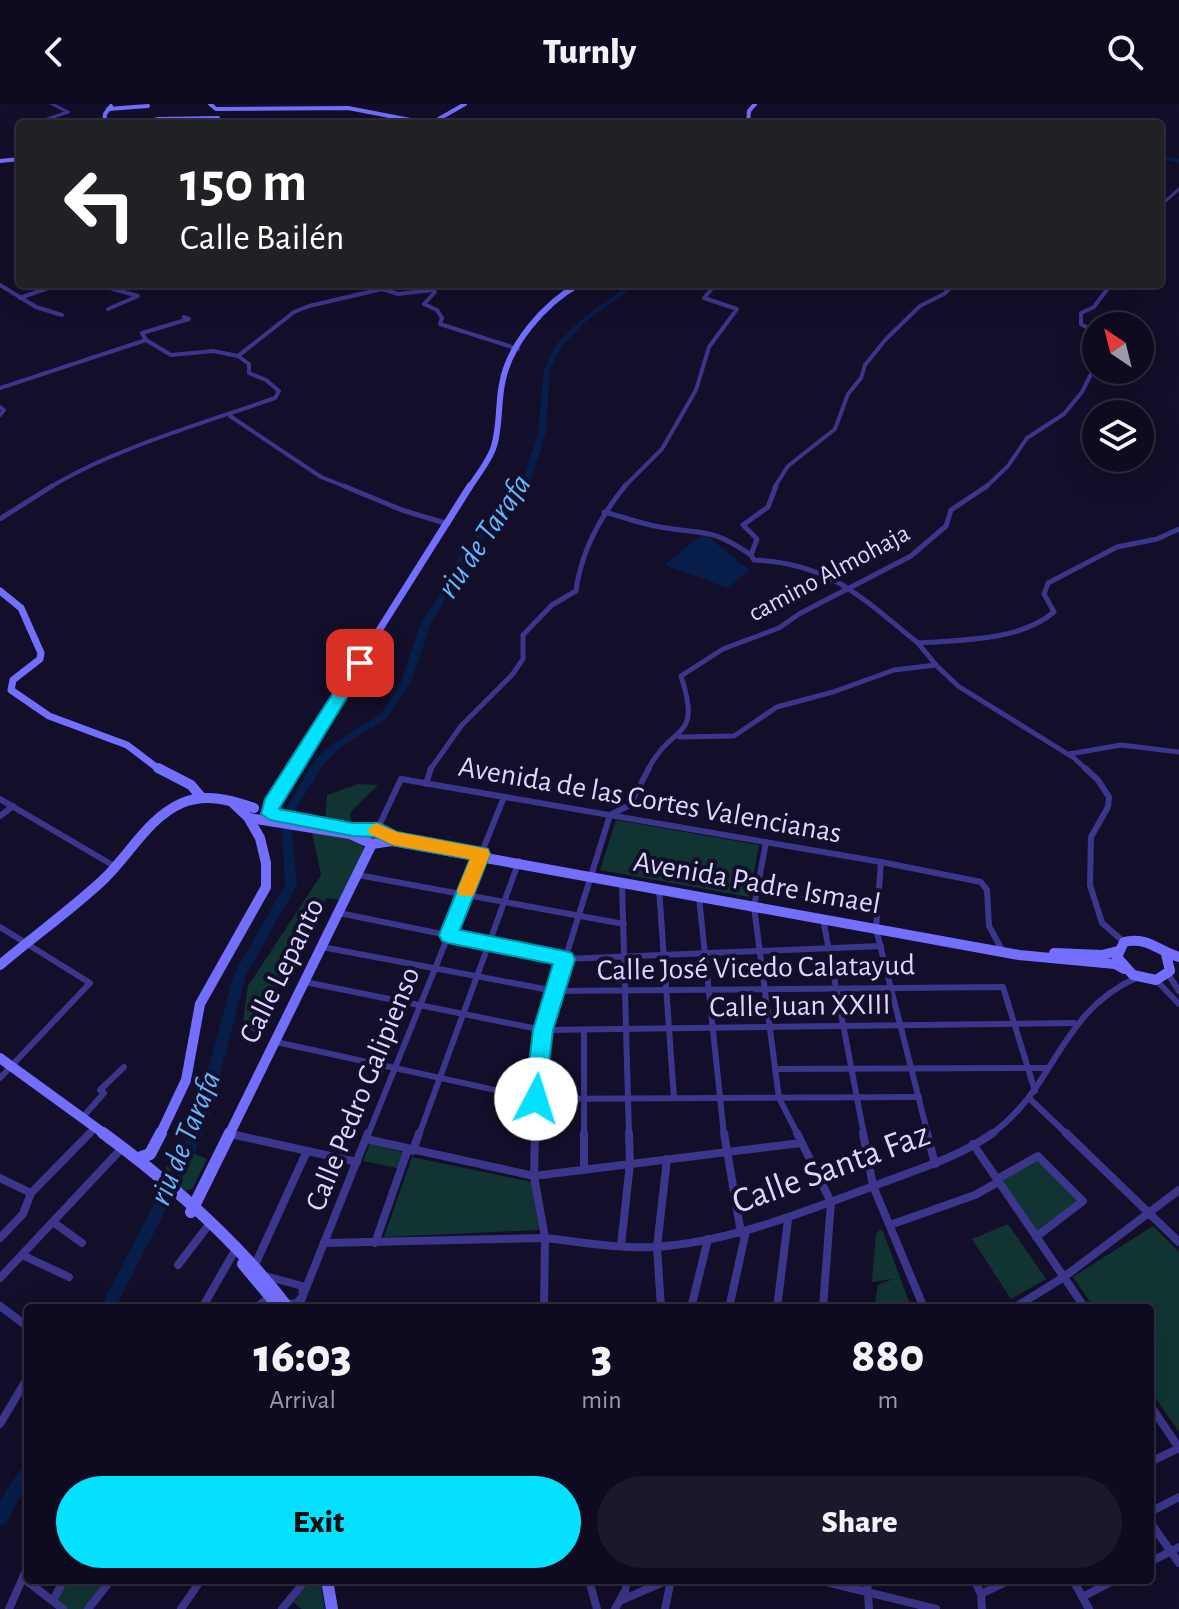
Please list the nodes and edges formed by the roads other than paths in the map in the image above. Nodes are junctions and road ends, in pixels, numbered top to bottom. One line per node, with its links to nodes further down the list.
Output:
1 (52, 104): 10 (street)
2 (113, 104): 8 (main road)
3 (369, 104): 9 (main road)
4 (465, 104): 13 (main road)
5 (148, 106): 8 (main road)
6 (212, 106): 7 (main road)
7 (256, 106): 9 (main road)
8 (108, 109): 11 (main road)
9 (358, 110): 12 (main road)
10 (45, 120)
11 (105, 120)
12 (410, 120)
13 (438, 120)
14 (1179, 189): 15 (street)
15 (1164, 202)
16 (0, 285): 23 (street)
17 (48, 288): 23 (street)
18 (110, 288): 24 (street)
19 (572, 288): 29 (main road)
20 (713, 288): 36 (street)
21 (950, 288): 40 (street)
22 (1107, 288): 25 (street)
23 (20, 298): 26 (street)
24 (108, 309)
25 (1083, 312)
26 (62, 315)
27 (184, 317): 28 (street)
28 (146, 340): 30 (street); 32 (street)
29 (518, 349): 30 (street); 38 (main road)
30 (238, 356): 35 (street)
31 (1086, 384): 41 (street, camino Almohaja)
32 (0, 388)
33 (0, 407): 34 (street)
34 (0, 415)
35 (230, 416): 37 (street); 38 (street)
36 (604, 512): 40 (street); 48 (street)
37 (0, 519)
38 (448, 524): 53 (main road)
39 (1179, 529): 43 (street)
40 (751, 555): 41 (street)
41 (851, 589): 43 (street); 45 (street, camino Almohaja)
42 (0, 591): 50 (main road)
43 (918, 643): 44 (street)
44 (936, 665): 45 (street); 47 (street)
45 (679, 737): 54 (street, camino Almohaja)
46 (1179, 752): 47 (street)
47 (1069, 754): 80 (street)
48 (426, 784): 49 (street, Avenida de las Cortes Valencianas); 56 (street, Avenida de las Cortes Valencianas)
49 (504, 797): 54 (street, Avenida de las Cortes Valencianas); 58 (street, Calle Pedro Galipienso)
50 (202, 798): 53 (main road); 61 (main road)
51 (0, 799): 52 (street)
52 (13, 806): 55 (street); 61 (street)
53 (259, 814): 56 (main road, Avenida Padre Ismael); 155 (main road)
54 (610, 815): 57 (street, Avenida de las Cortes Valencianas); 63 (street)
55 (0, 816)
56 (374, 836): 58 (main road, Avenida Padre Ismael); 62 (main road, Calle Lepanto)
57 (766, 842): 60 (street, Avenida de las Cortes Valencianas); 69 (street)
58 (481, 856): 59 (main road, Avenida Padre Ismael); 66 (street, Calle Pedro Galipienso)
59 (518, 862): 63 (main road, Avenida Padre Ismael); 68 (street)
60 (881, 862): 75 (street, Avenida de las Cortes Valencianas); 83 (street)
61 (116, 867): 77 (main road)
62 (358, 875): 66 (street); 70 (main road, Calle Lepanto)
63 (591, 875): 64 (main road, Avenida Padre Ismael); 69 (main road, Avenida Padre Ismael); 71 (street)
64 (622, 883): 65 (main road, Avenida Padre Ismael); 73 (street)
65 (659, 889): 67 (main road, Avenida Padre Ismael); 87 (street)
66 (465, 895): 68 (street); 76 (street, Calle Pedro Galipienso)
67 (699, 897): 69 (main road, Avenida Padre Ismael); 85 (street)
68 (504, 902): 71 (street); 78 (street)
69 (754, 905): 72 (main road, Avenida Padre Ismael); 84 (street)
70 (339, 913): 76 (street); 81 (main road, Calle Lepanto)
71 (578, 916): 73 (street); 90 (street)
72 (823, 918): 75 (main road, Avenida Padre Ismael); 82 (street)
73 (624, 924): 88 (street)
74 (0, 927): 77 (street)
75 (876, 927): 79 (street, Avenida de las Cortes Valencianas); 83 (main road, Avenida Padre Ismael); 94 (main road, Avenida Padre Ismael)
76 (448, 935): 78 (street); 92 (street, Calle Pedro Galipienso)
77 (26, 943): 91 (main road); 126 (street)
78 (489, 943): 90 (street); 95 (street)
79 (881, 946): 82 (street); 98 (street, Avenida de las Cortes Valencianas)
80 (1121, 946): 83 (main road, Avenida Padre Ismael); 86 (main road, Avenida Padre Ismael); 94 (main road)
81 (322, 947): 92 (street, Calle José Vicedo Calatayud); 97 (main road, Calle Lepanto)
82 (829, 948): 84 (street); 99 (street)
83 (1001, 948)
84 (760, 951): 85 (street); 102 (street)
85 (705, 953): 87 (street); 101 (street)
86 (1166, 954): 89 (main road, Avenida Padre Ismael); 93 (main road)
87 (664, 955): 88 (street); 100 (street)
88 (625, 956): 90 (street); 104 (street)
89 (1179, 957)
90 (565, 959): 103 (street)
91 (0, 965)
92 (435, 969): 95 (street, Calle José Vicedo Calatayud); 107 (street, Calle Pedro Galipienso)
93 (1172, 969): 96 (main road); 105 (street)
94 (1129, 975): 96 (main road, Avenida Padre Ismael); 109 (street)
95 (478, 977): 103 (street, Calle José Vicedo Calatayud); 108 (street)
96 (1156, 980): 106 (street)
97 (305, 982): 107 (street, Calle Juan XXIII); 121 (main road, Calle Lepanto)
98 (892, 988): 99 (street, Calle José Vicedo Calatayud); 111 (street, Calle José Vicedo Calatayud); 113 (street, Avenida de las Cortes Valencianas)
99 (837, 989): 102 (street, Calle José Vicedo Calatayud); 112 (street)
100 (666, 990): 101 (street, Calle José Vicedo Calatayud); 104 (street, Calle José Vicedo Calatayud); 116 (street)
101 (708, 990): 102 (street, Calle José Vicedo Calatayud); 117 (street)
102 (765, 990): 114 (street)
103 (555, 991): 104 (street, Calle José Vicedo Calatayud); 118 (street)
104 (625, 991): 115 (street)
105 (1179, 991)
106 (1179, 1004)
107 (420, 1005): 108 (street, Calle Juan XXIII); 124 (street, Calle Pedro Galipienso)
108 (464, 1014): 118 (street, Calle Juan XXIII); 131 (street)
109 (1074, 1023): 110 (street, Calle Juan XXIII); 120 (street, Calle Santa Faz)
110 (1058, 1025): 111 (street, Calle Juan XXIII); 120 (street)
111 (1015, 1026): 113 (street, Calle Juan XXIII); 130 (street)
112 (844, 1027): 113 (street, Calle Juan XXIII); 114 (street, Calle Juan XXIII); 128 (street)
113 (901, 1027): 129 (street, Avenida de las Cortes Valencianas)
114 (770, 1028): 117 (street, Calle Juan XXIII); 127 (street)
115 (627, 1029): 116 (street, Calle Juan XXIII); 119 (street, Calle Juan XXIII); 140 (street)
116 (669, 1029): 117 (street, Calle Juan XXIII); 135 (street)
117 (712, 1029): 136 (street)
118 (543, 1030): 119 (street, Calle Juan XXIII); 138 (street)
119 (584, 1030): 139 (street)
120 (1066, 1037): 125 (street, Calle Santa Faz)
121 (276, 1042): 124 (street); 143 (main road, Calle Lepanto)
122 (0, 1058): 126 (main road)
123 (124, 1067): 141 (street)
124 (395, 1068): 131 (street); 144 (street, Calle Pedro Galipienso)
125 (1048, 1068): 130 (street); 132 (street, Calle Santa Faz)
126 (5, 1069): 141 (main road)
127 (775, 1069): 128 (street); 137 (street)
128 (852, 1069): 129 (street); 133 (street)
129 (912, 1069): 130 (street); 134 (street, Avenida de las Cortes Valencianas)
130 (1028, 1069): 132 (street)
131 (441, 1078): 138 (street); 148 (street)
132 (1032, 1095): 146 (street, Calle Santa Faz); 165 (street)
133 (857, 1097): 134 (street); 137 (street); 160 (street)
134 (919, 1097): 154 (street, Avenida de las Cortes Valencianas)
135 (674, 1098): 136 (street); 140 (street)
136 (718, 1098): 137 (street); 150 (street)
137 (779, 1098): 145 (street)
138 (536, 1099): 139 (street); 157 (street)
139 (583, 1099): 140 (street); 156 (street)
140 (629, 1099): 153 (street)
141 (81, 1119): 142 (main road)
142 (94, 1129): 147 (main road); 162 (street)
143 (231, 1134): 149 (street); 164 (main road, Calle Lepanto)
144 (366, 1139): 148 (street); 152 (street, Calle Pedro Galipienso)
145 (801, 1143): 150 (street); 163 (street)
146 (973, 1144): 154 (street, Calle Santa Faz); 159 (street)
147 (121, 1148): 155 (main road); 167 (street)
148 (411, 1150): 157 (street); 178 (street)
149 (307, 1151): 152 (street); 184 (street)
150 (727, 1152): 151 (street); 170 (street)
151 (667, 1159): 153 (street); 180 (street)
152 (357, 1162): 177 (street, Calle Pedro Galipienso)
153 (630, 1164): 156 (street); 179 (street)
154 (935, 1164): 160 (street, Calle Santa Faz)
155 (147, 1166): 164 (main road)
156 (584, 1170): 157 (street)
157 (534, 1176): 173 (street)
158 (0, 1178): 162 (street)
159 (997, 1180): 168 (street); 171 (street); 171 (street)
160 (873, 1186): 163 (street, Calle Santa Faz); 168 (street)
161 (1179, 1190): 165 (street)
162 (31, 1193): 172 (street)
163 (831, 1202): 166 (street, Calle Santa Faz); 197 (street)
164 (193, 1209): 169 (main road); 184 (main road)
165 (1150, 1213): 175 (street); 186 (street)
166 (788, 1220): 170 (street, Calle Santa Faz); 196 (street)
167 (53, 1222): 176 (street); 182 (street)
168 (890, 1225): 198 (street)
169 (207, 1227): 181 (main road); 183 (street)
170 (743, 1232): 174 (street, Calle Santa Faz); 195 (street)
171 (1036, 1237): 186 (street)
172 (0, 1238)
173 (545, 1238): 178 (street, Calle Santa Faz); 179 (street, Calle Santa Faz); 192 (street)
174 (708, 1239): 180 (street, Calle Santa Faz); 194 (street)
175 (1179, 1242)
176 (82, 1243)
177 (324, 1243): 178 (street, Calle Santa Faz); 189 (street, Calle Pedro Galipienso)
178 (375, 1243)
179 (621, 1245): 180 (street, Calle Santa Faz)
180 (657, 1247): 193 (street)
181 (233, 1254): 190 (main road); 191 (street)
182 (22, 1255): 185 (street); 187 (street)
183 (178, 1265)
184 (258, 1270): 188 (street); 190 (main road)
185 (69, 1277)
186 (1064, 1277): 199 (street); 200 (street)
187 (0, 1278)
188 (296, 1283): 189 (street); 190 (street)
189 (303, 1296): 190 (street)
190 (282, 1303)
191 (204, 1304)
192 (544, 1304)
193 (661, 1304)
194 (692, 1304)
195 (730, 1304)
196 (778, 1304)
197 (823, 1304)
198 (922, 1304)
199 (1020, 1304)
200 (1082, 1304)
201 (0, 1306): 202 (street)
202 (24, 1324)
203 (24, 1384): 205 (street)
204 (1154, 1411): 206 (street)
205 (0, 1424)
206 (1179, 1448): 207 (street)
207 (1154, 1460)
208 (1179, 1497): 209 (street)
209 (1154, 1510)
210 (1154, 1526): 211 (street)
211 (1175, 1549): 212 (street); 213 (street)
212 (1154, 1560)
213 (1179, 1563)
214 (23, 1578): 236 (street)
215 (31, 1584): 234 (street)
216 (62, 1584): 234 (street)
217 (108, 1584): 238 (street)
218 (198, 1584): 239 (street)
219 (303, 1584): 235 (street)
220 (328, 1584): 240 (main road)
221 (590, 1584): 241 (street)
222 (656, 1584): 231 (street)
223 (669, 1584): 242 (street)
224 (835, 1584): 230 (street)
225 (867, 1584): 230 (street)
226 (976, 1584): 232 (street)
227 (1002, 1584): 232 (street)
228 (1075, 1584): 233 (street)
229 (1107, 1584): 233 (street)
230 (868, 1592): 243 (street); 244 (street)
231 (623, 1593)
232 (981, 1594): 245 (street)
233 (1082, 1597): 246 (street)
234 (53, 1600): 237 (street)
235 (288, 1607)
236 (9, 1609)
237 (63, 1609)
238 (88, 1609)
239 (181, 1609)
240 (332, 1609)
241 (597, 1609)
242 (665, 1609)
243 (869, 1609)
244 (936, 1609)
245 (982, 1609)
246 (1089, 1609)

